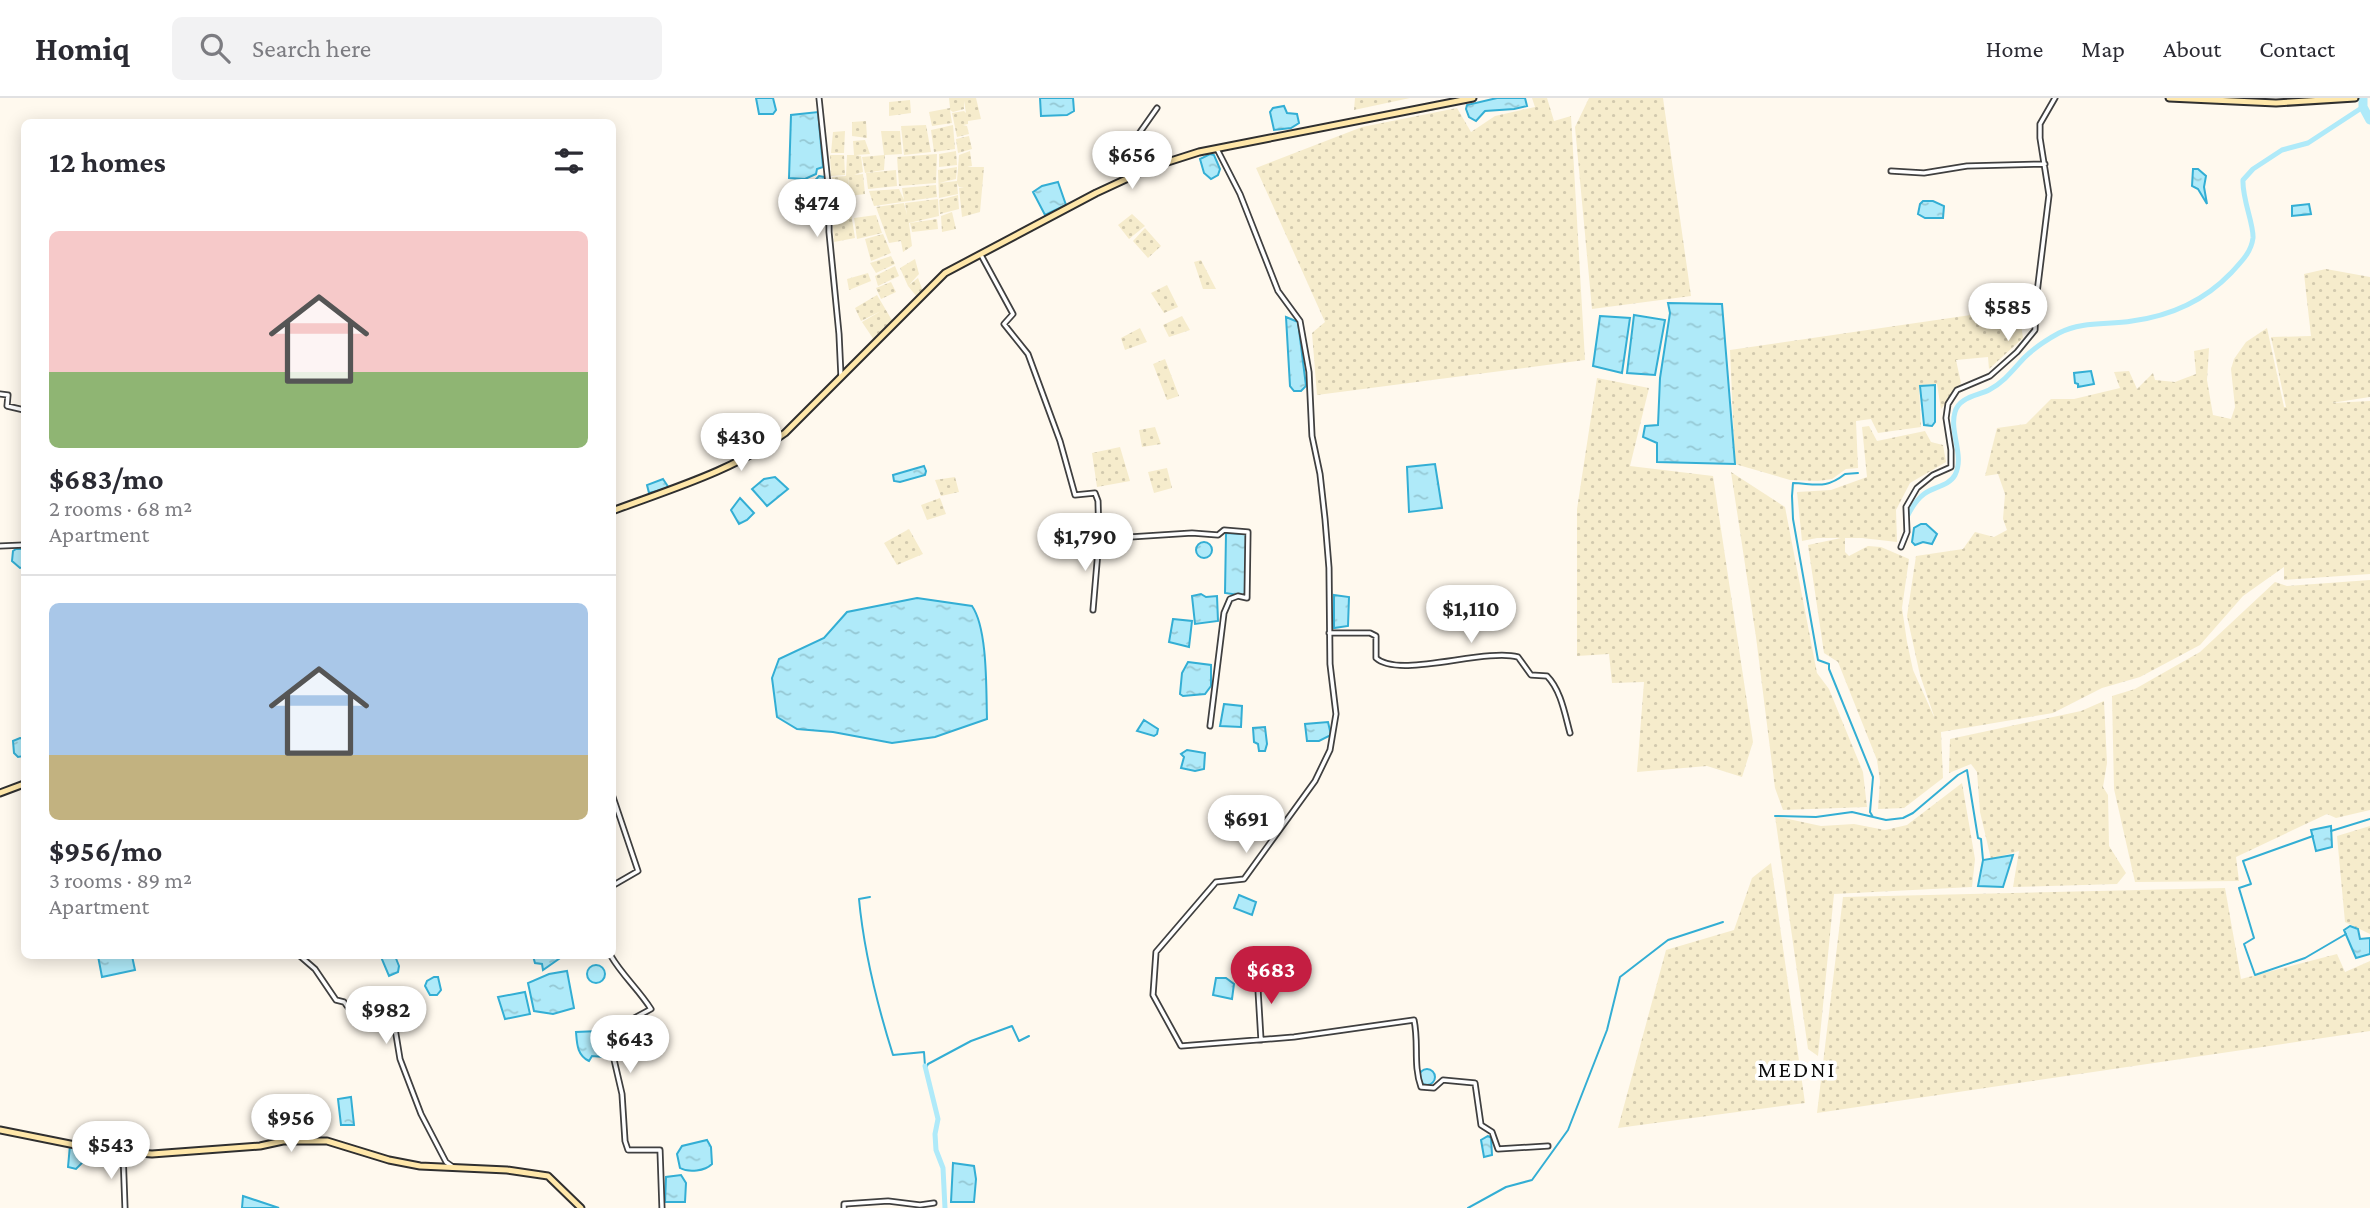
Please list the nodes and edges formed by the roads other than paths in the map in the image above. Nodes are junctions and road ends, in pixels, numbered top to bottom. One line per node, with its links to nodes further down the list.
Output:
1 (819, 98): 13 (street)
2 (2054, 98): 9 (street)
3 (2169, 98): 6 (main road)
4 (2353, 98): 6 (main road)
5 (1470, 99): 8 (main road)
6 (2290, 101)
7 (1157, 108): 11 (street)
8 (1217, 149): 11 (main road); 22 (street)
9 (2045, 164): 10 (street); 20 (street)
10 (1891, 171)
11 (1131, 176): 12 (main road)
12 (981, 255): 13 (main road); 17 (street)
13 (841, 377): 16 (main road)
14 (0, 394): 15 (street)
15 (21, 409)
16 (616, 509)
17 (1099, 538): 21 (street); 23 (street)
18 (21, 545): 19 (street)
19 (0, 546)
20 (1901, 547)
21 (1093, 610)
22 (1329, 633): 24 (street); 32 (street)
23 (1210, 726)
24 (1570, 733)
25 (21, 785): 26 (main road)
26 (0, 793)
27 (616, 806): 28 (street)
28 (616, 884)
29 (303, 959): 36 (street)
30 (613, 959): 40 (street)
31 (1256, 973): 32 (street)
32 (1261, 1040): 34 (street)
33 (0, 1130): 35 (main road)
34 (1548, 1146)
35 (123, 1152): 36 (main road); 38 (street)
36 (454, 1167): 39 (main road)
37 (933, 1203): 41 (street)
38 (125, 1208)
39 (581, 1208)
40 (662, 1208)
41 (844, 1208)

